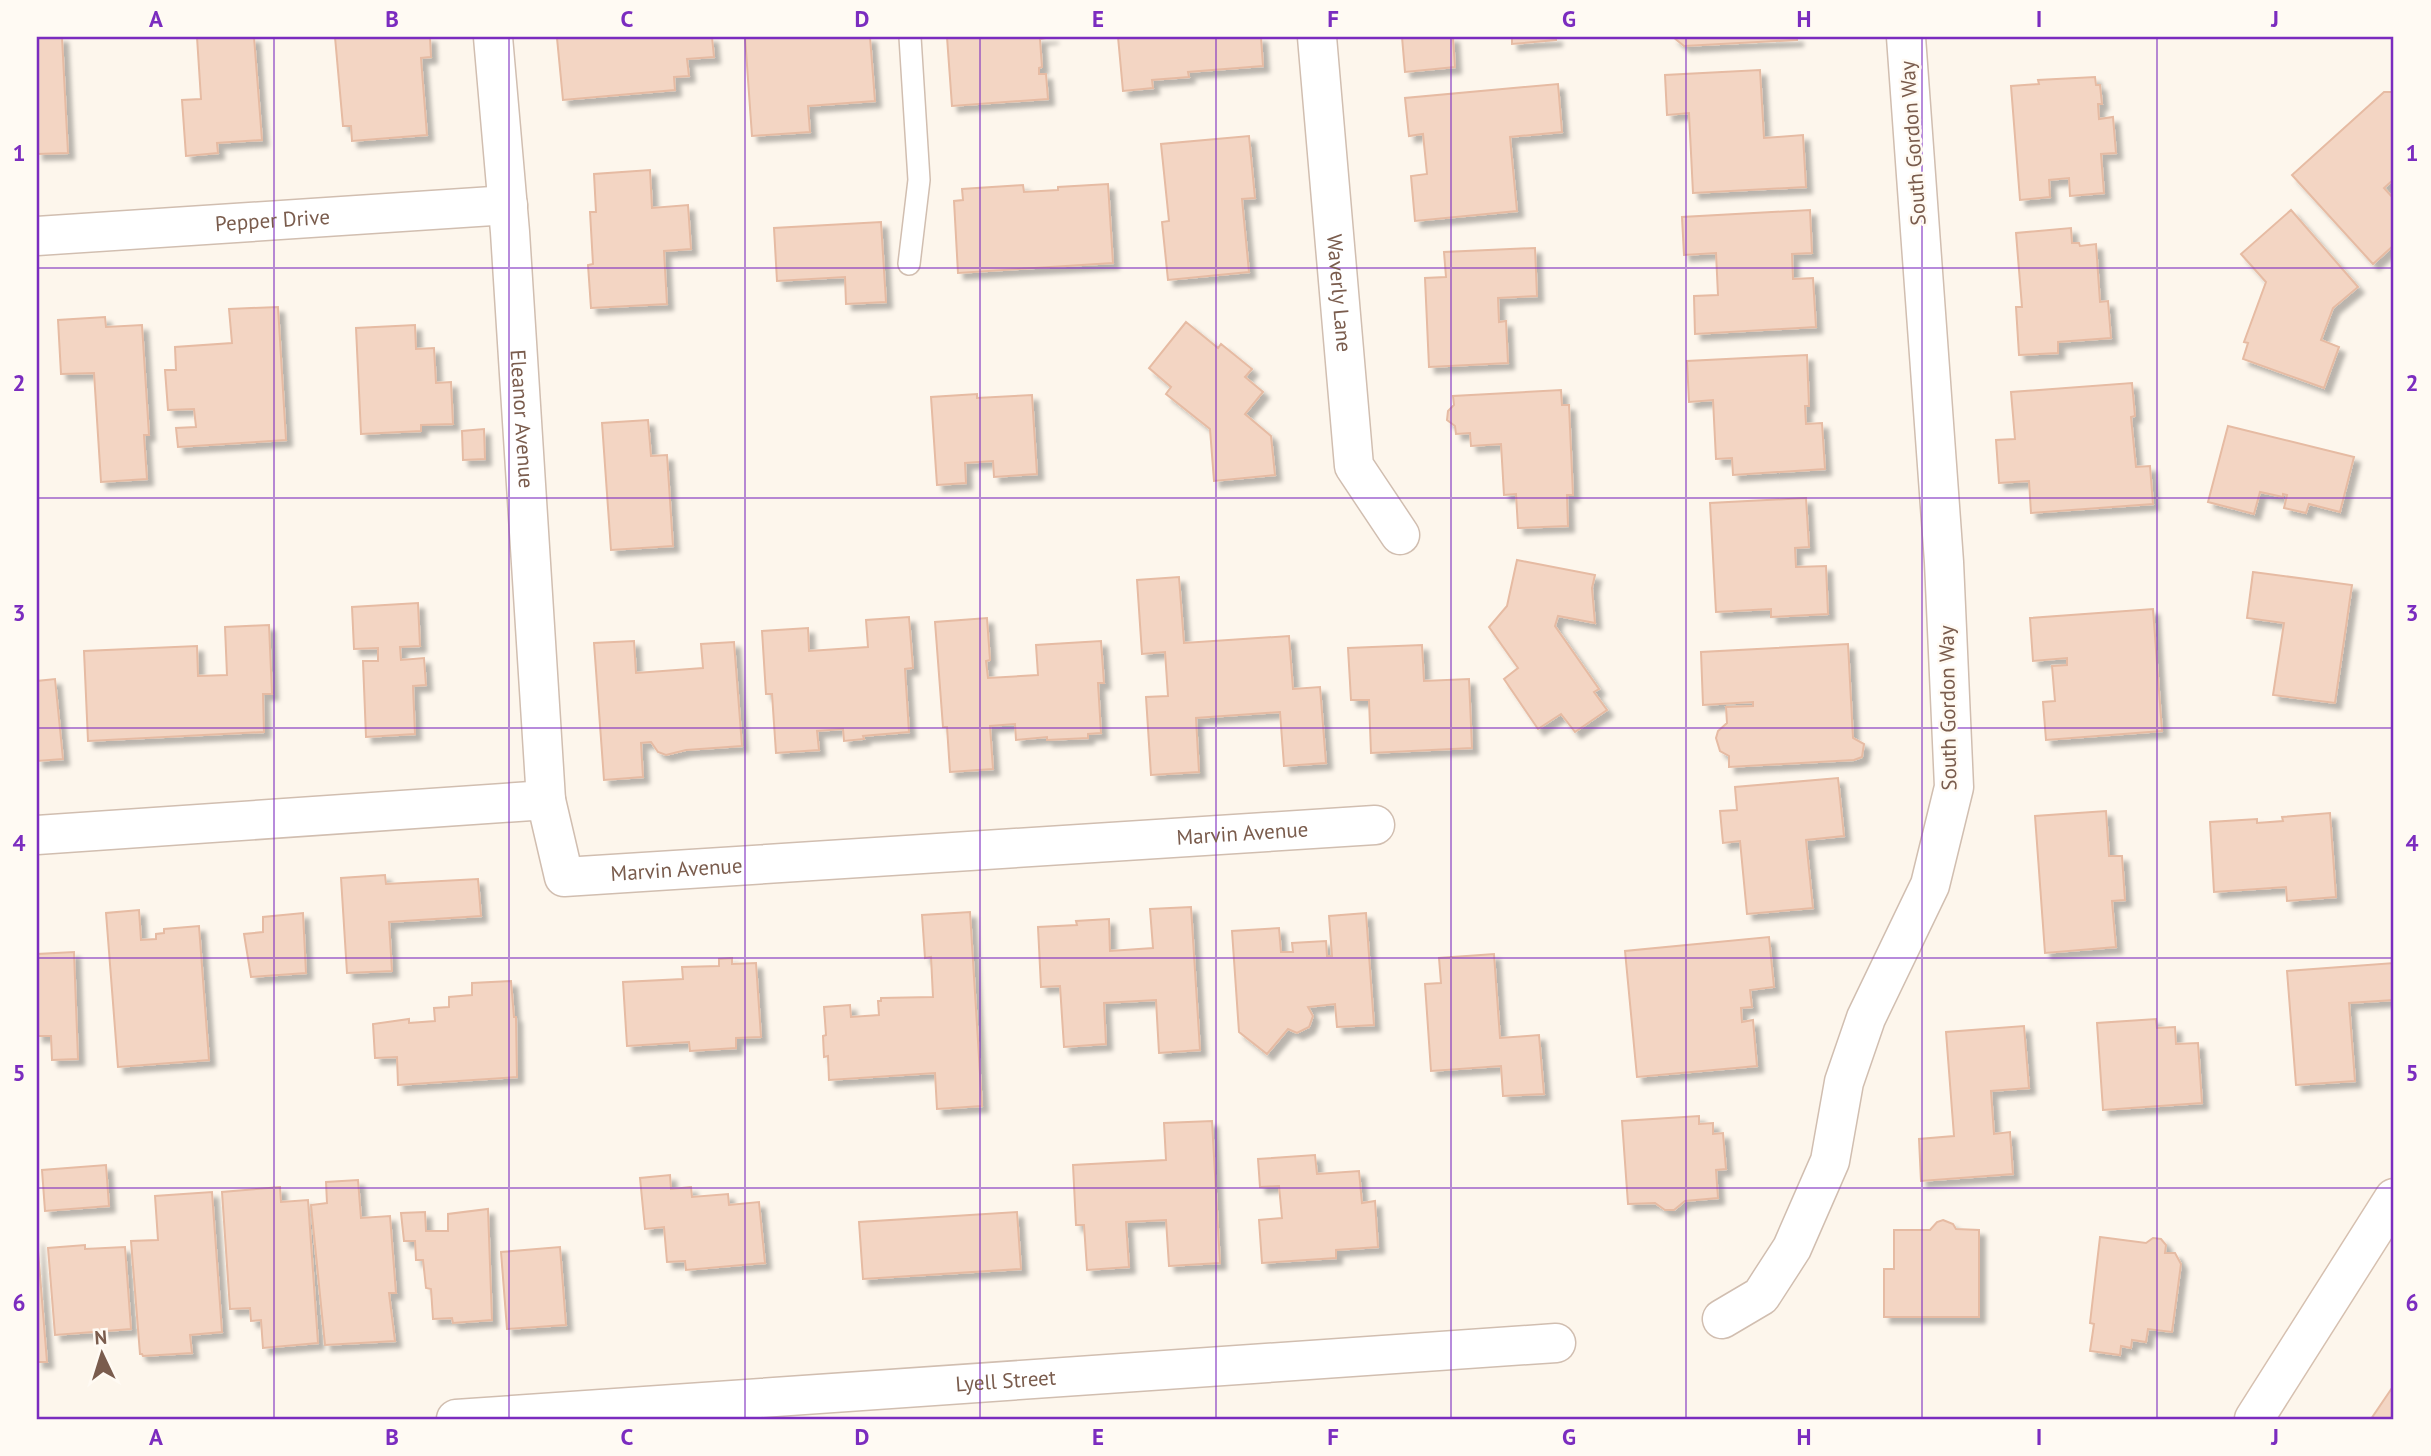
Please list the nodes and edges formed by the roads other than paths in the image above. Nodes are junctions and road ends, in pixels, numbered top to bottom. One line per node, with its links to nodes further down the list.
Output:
1 (493, 37): 5 (street, Eleanor Avenue)
2 (910, 37): 7 (lane)
3 (1317, 37): 8 (street, Waverly Lane)
4 (1906, 37): 14 (street, South Gordon Way)
5 (508, 205): 6 (street, Pepper Drive); 9 (street, Eleanor Avenue)
6 (37, 236)
7 (909, 264)
8 (1400, 535)
9 (546, 800): 10 (street, Marvin Avenue); 11 (street)
10 (1375, 825)
11 (37, 835)
12 (2394, 1198): 13 (street)
13 (2381, 1236): 17 (street)
14 (1722, 1319)
15 (1556, 1343): 16 (street, Lyell Street)
16 (456, 1419)
17 (2254, 1419)

